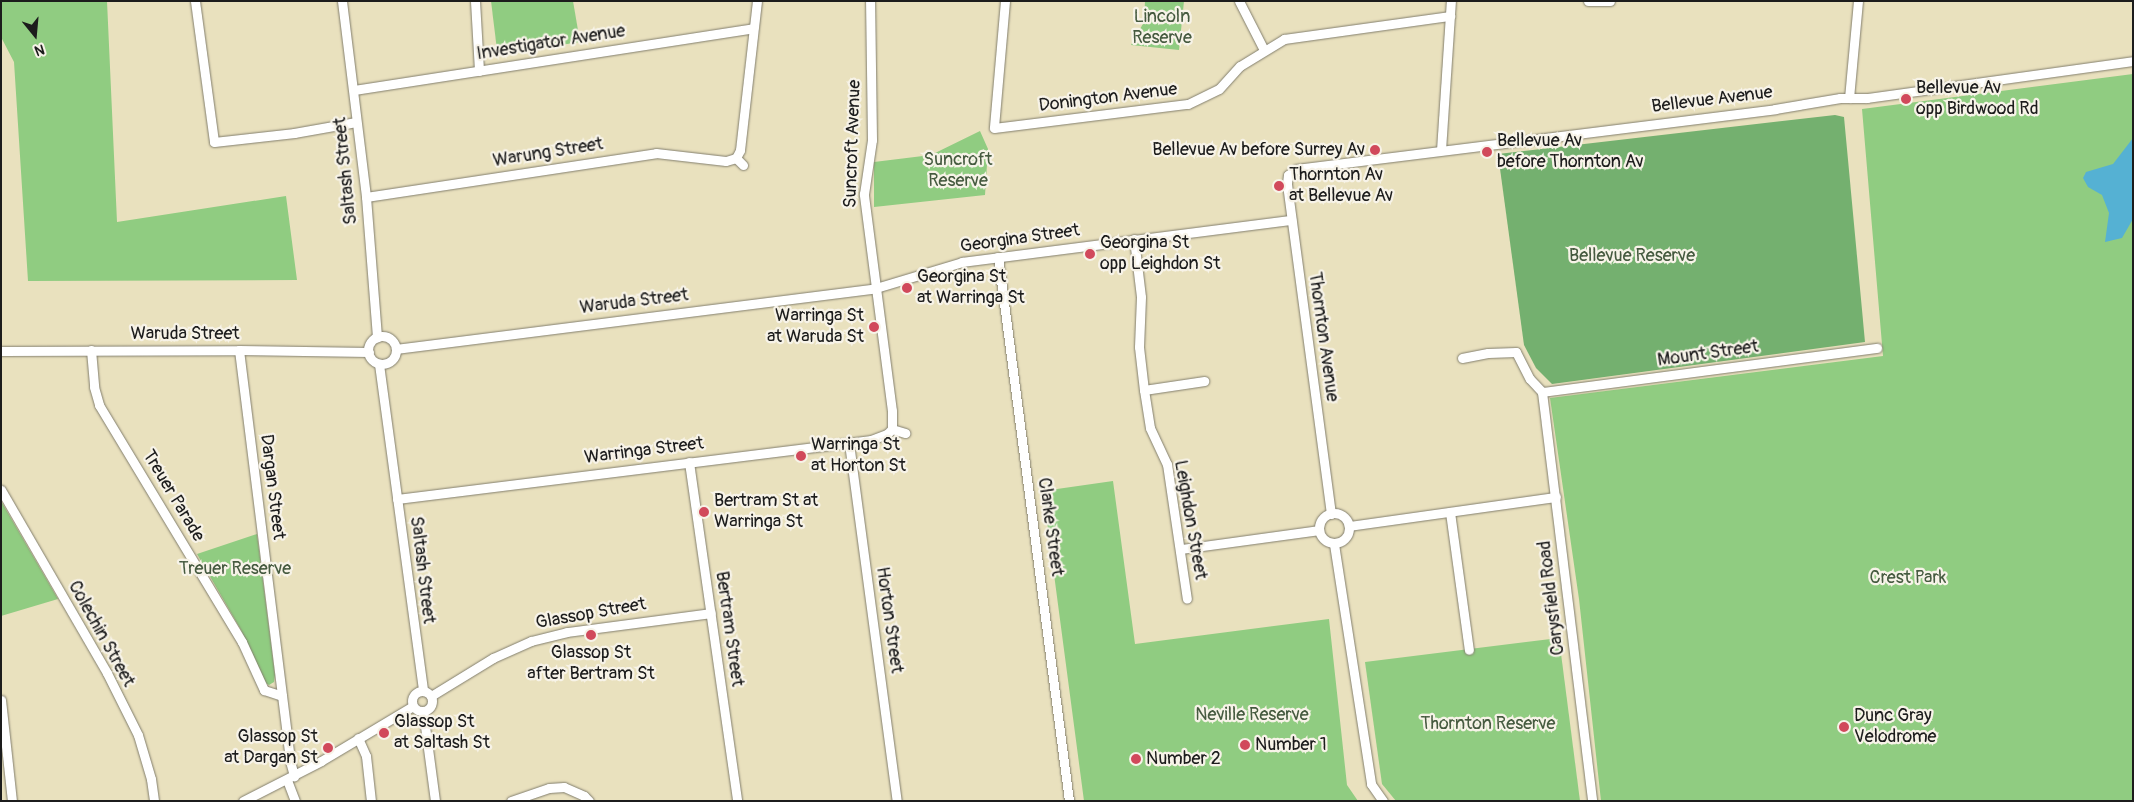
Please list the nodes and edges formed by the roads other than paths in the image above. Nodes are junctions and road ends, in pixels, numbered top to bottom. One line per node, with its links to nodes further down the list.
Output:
1 (195, 1): 19 (street)
2 (342, 1): 17 (street, Saltash Street)
3 (475, 1): 16 (street)
4 (757, 1): 13 (street)
5 (870, 1): 28 (street, Suncroft Avenue)
6 (1005, 1): 14 (street, Donington Avenue)
7 (1239, 1): 14 (street)
8 (1451, 1): 12 (street)
9 (1588, 1): 10 (street)
10 (1610, 1)
11 (1858, 1): 18 (street)
12 (1450, 16): 14 (street, Donington Avenue); 20 (street)
13 (753, 28): 16 (street, Investigator Avenue); 21 (street)
14 (1264, 50)
15 (2133, 61): 18 (street, Bellevue Avenue)
16 (479, 71): 17 (street, Investigator Avenue)
17 (354, 90): 19 (street, Saltash Street)
18 (1849, 98): 20 (street, Bellevue Avenue)
19 (356, 122): 24 (street, Saltash Street)
20 (1441, 150): 23 (street, Bellevue Avenue)
21 (736, 158): 22 (street); 24 (street, Warung Street)
22 (743, 166)
23 (1296, 169): 25 (street, Thornton Avenue)
24 (366, 197): 29 (street, Saltash Street)
25 (1291, 220): 26 (street, Georgina Street); 49 (street, Thornton Avenue)
26 (1134, 240): 27 (street, Georgina Street); 39 (street, Leighdon Street)
27 (998, 257): 28 (street, Georgina Street); 74 (street, Clarke Street)
28 (876, 288): 31 (street, Waruda Street); 41 (street)
29 (377, 338): 31 (street); 35 (street)
30 (1877, 348): 40 (street, Mount Street)
31 (396, 349): 37 (street)
32 (92, 350): 33 (street, Waruda Street); 34 (street, Waruda Street); 58 (street, Treuer Parade)
33 (239, 350): 35 (street, Waruda Street); 58 (street, Dargan Street)
34 (1, 352)
35 (369, 352): 37 (street)
36 (1462, 358): 40 (street)
37 (379, 364): 47 (street, Saltash Street)
38 (1204, 381): 39 (street)
39 (1144, 390): 53 (street, Leighdon Street)
40 (1542, 392): 46 (street, Carysfield Road)
41 (892, 429): 42 (street); 43 (street, Warringa Street)
42 (904, 433)
43 (849, 443): 44 (street, Warringa Street); 73 (street, Horton Street)
44 (689, 462): 47 (street, Warringa Street); 55 (street, Bertram Street)
45 (1, 490): 65 (street, Colechin Street)
46 (1556, 497): 48 (street); 76 (street, Carysfield Road)
47 (397, 499): 57 (street, Saltash Street)
48 (1450, 512): 50 (street); 56 (street)
49 (1331, 514): 50 (street); 51 (street)
50 (1349, 526): 52 (street)
51 (1319, 530): 52 (street); 53 (street)
52 (1334, 544): 75 (street)
53 (1181, 549): 54 (street, Leighdon Street)
54 (1187, 599)
55 (711, 613): 57 (street, Glassop Street); 72 (street, Bertram Street)
56 (1469, 650)
57 (427, 693): 60 (street); 61 (street)
58 (282, 696): 63 (street, Dargan Street)
59 (1, 700): 64 (street)
60 (413, 706): 61 (street); 62 (street)
61 (423, 711): 69 (street)
62 (358, 738): 63 (street); 68 (street)
63 (291, 778): 66 (street); 67 (street, Dargan Street)
64 (12, 801)
65 (154, 801)
66 (243, 801)
67 (295, 801)
68 (371, 801)
69 (436, 801)
70 (511, 801): 71 (street)
71 (589, 801)
72 (737, 801)
73 (897, 801)
74 (1069, 801)
75 (1383, 801)
76 (1592, 801)

